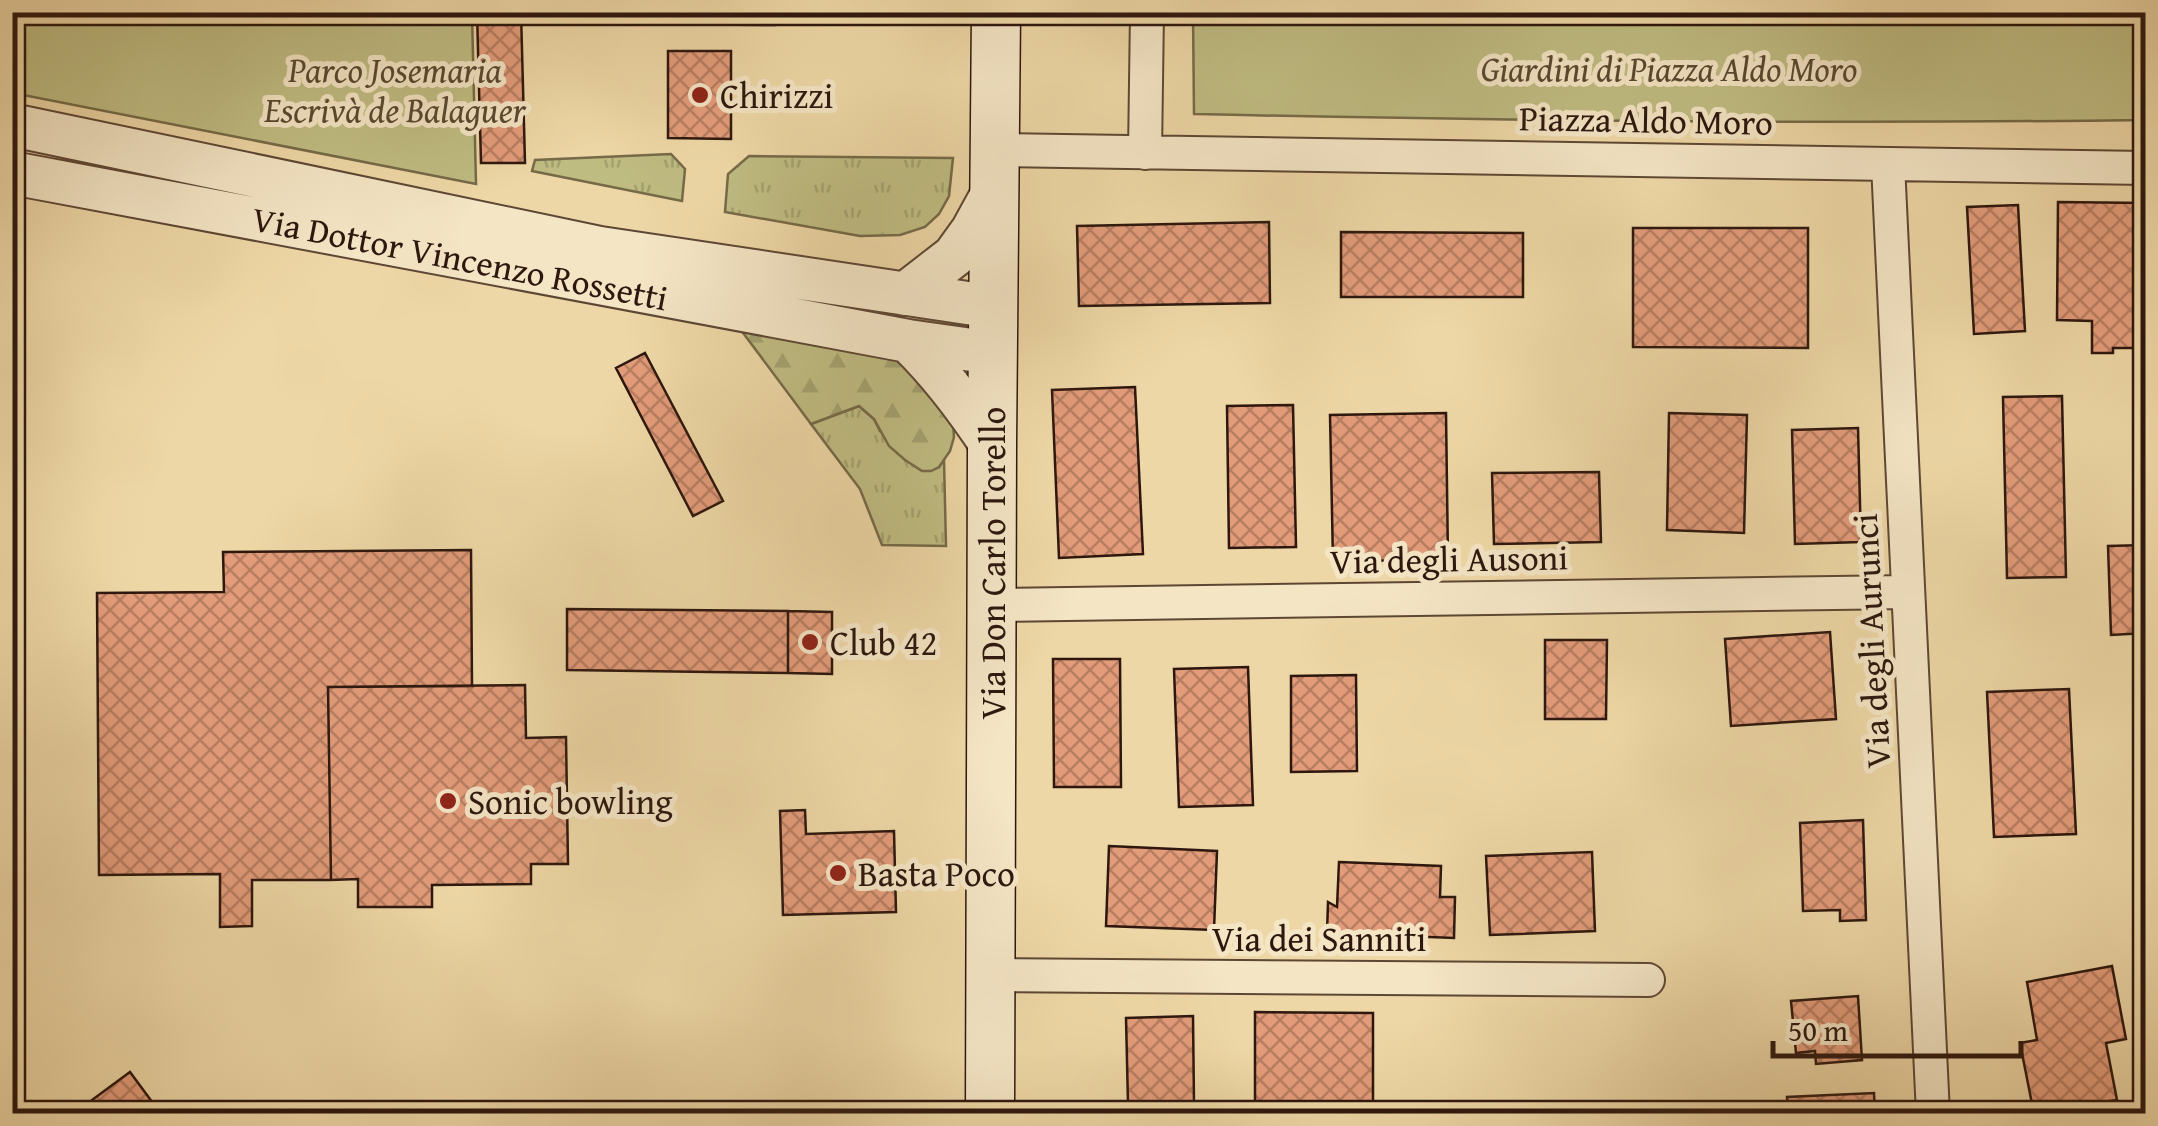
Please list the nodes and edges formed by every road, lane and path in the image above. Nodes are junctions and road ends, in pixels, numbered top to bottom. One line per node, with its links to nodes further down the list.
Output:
1 (996, 12): 7 (main road, Via Don Carlo Torello)
2 (1148, 12): 4 (street)
3 (12, 125): 9 (street, Via Dottor Vincenzo Rossetti)
4 (1145, 153): 5 (street, Piazza Aldo Moro); 7 (street, Piazza Aldo Moro)
5 (1888, 164): 6 (street, Piazza Aldo Moro); 13 (street, Via degli Aurunci)
6 (2146, 168)
7 (995, 170): 9 (street); 10 (main road, Via Don Carlo Torello)
8 (12, 174): 11 (street, Via Dottor Vincenzo Rossetti)
9 (905, 294): 10 (street, Via Dottor Vincenzo Rossetti)
10 (994, 330): 11 (street, Via Dottor Vincenzo Rossetti); 12 (main road, Via Don Carlo Torello)
11 (908, 341): 12 (street)
12 (992, 446): 14 (main road, Via Don Carlo Torello)
13 (1908, 592): 14 (street, Via degli Ausoni); 18 (street, Via degli Aurunci)
14 (992, 605): 15 (main road, Via Don Carlo Torello)
15 (990, 976): 16 (street, Via dei Sanniti); 17 (main road, Via Don Carlo Torello)
16 (1648, 980)
17 (990, 1114)
18 (1933, 1114)

